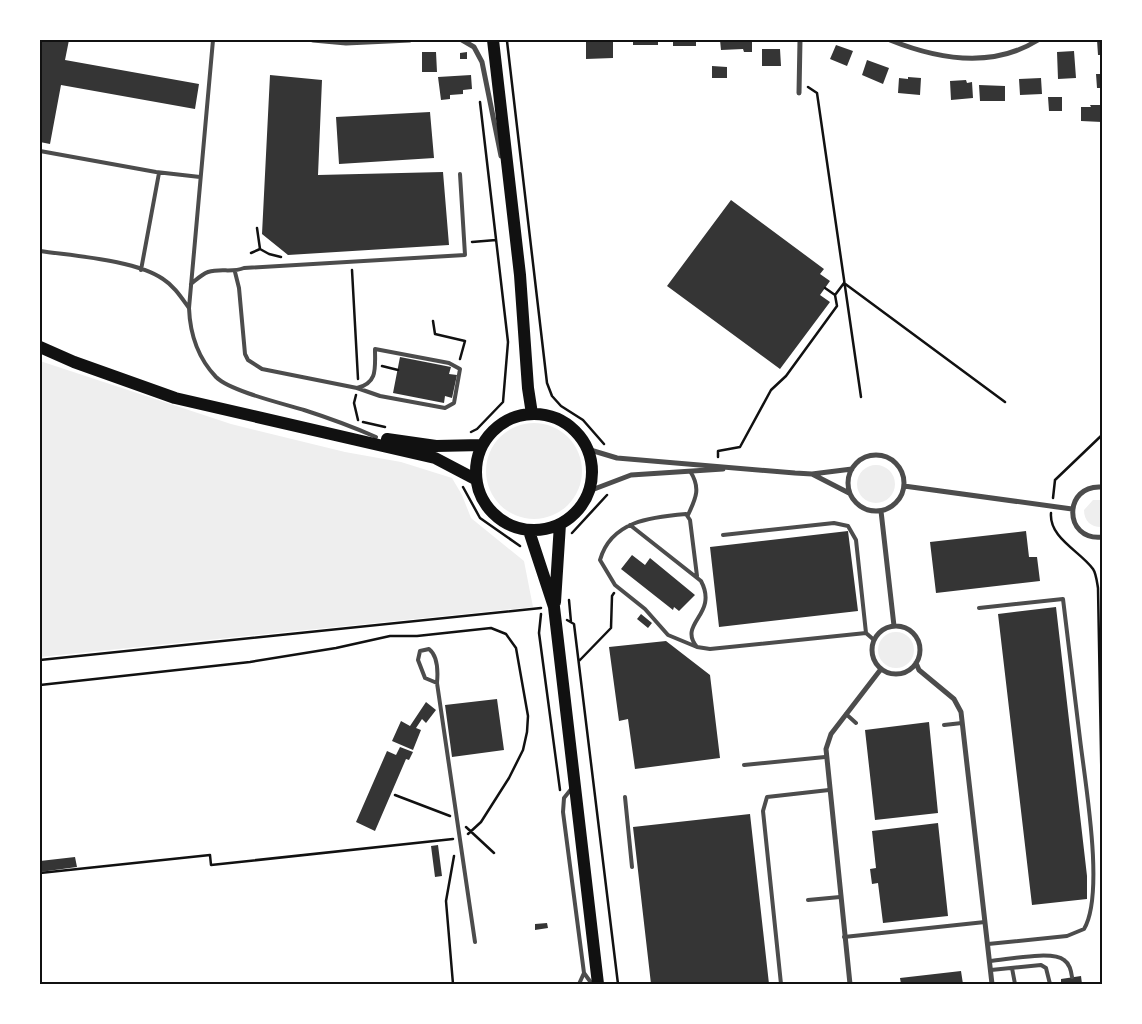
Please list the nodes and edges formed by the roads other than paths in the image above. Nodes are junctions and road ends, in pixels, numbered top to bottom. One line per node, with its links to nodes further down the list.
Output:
1 (213, 40): 13 (lane)
2 (313, 40): 3 (street)
3 (410, 40)
4 (462, 40): 14 (street)
5 (492, 40): 14 (main road)
6 (800, 40): 9 (street)
7 (890, 40): 8 (street)
8 (1038, 40)
9 (799, 93)
10 (40, 151): 11 (lane)
11 (160, 173): 13 (lane); 16 (lane)
12 (460, 174): 17 (lane)
13 (200, 177): 18 (lane)
14 (511, 202): 23 (main road)
15 (40, 251): 16 (lane)
16 (141, 270): 19 (lane)
17 (235, 272): 18 (lane); 22 (lane)
18 (191, 284): 19 (lane)
19 (189, 308): 24 (lane)
20 (40, 347): 21 (main road)
21 (136, 382): 24 (main road); 31 (main road)
22 (357, 388): 22 (lane)
23 (532, 414): 25 (main road); 26 (main road)
24 (376, 437): 25 (main road)
25 (482, 445): 31 (main road)
26 (587, 449): 27 (street); 34 (main road)
27 (740, 468): 29 (street); 30 (street)
28 (852, 469): 30 (street); 32 (street); 35 (street)
29 (690, 471): 34 (street); 38 (lane)
30 (812, 474): 35 (street)
31 (475, 479): 41 (main road)
32 (904, 486): 36 (street); 37 (street)
33 (1102, 486): 36 (street)
34 (589, 491): 39 (main road)
35 (850, 493): 37 (street)
36 (1072, 510): 43 (street)
37 (881, 511): 47 (street)
38 (688, 515): 40 (lane); 44 (lane)
39 (560, 524): 41 (main road); 46 (main road)
40 (630, 525): 44 (lane); 50 (lane)
41 (529, 531): 46 (main road)
42 (723, 535): 48 (lane)
43 (1102, 537)
44 (697, 576): 50 (lane)
45 (979, 608): 69 (lane)
46 (550, 609): 60 (main road)
47 (894, 626): 49 (street); 51 (street)
48 (866, 633): 49 (lane); 50 (lane)
49 (874, 640): 52 (street)
50 (696, 647)
51 (916, 663): 52 (street); 56 (street)
52 (881, 669): 54 (street)
53 (437, 683): 53 (lane); 68 (lane)
54 (846, 714): 55 (lane); 58 (street)
55 (856, 723)
56 (962, 723): 57 (lane); 66 (street)
57 (944, 725)
58 (825, 757): 59 (lane); 61 (street)
59 (744, 765)
60 (575, 784): 73 (lane); 77 (main road)
61 (828, 790): 64 (street); 78 (lane)
62 (624, 797): 63 (lane)
63 (632, 867)
64 (840, 897): 65 (lane); 67 (street)
65 (808, 900)
66 (985, 922): 67 (lane); 69 (street)
67 (844, 937): 79 (street)
68 (475, 942)
69 (988, 944): 70 (street)
70 (990, 961): 72 (street); 74 (lane)
71 (1012, 968): 72 (lane); 81 (lane); 82 (lane)
72 (991, 970): 80 (street)
73 (584, 974): 75 (lane); 76 (lane)
74 (1072, 977)
75 (579, 984)
76 (592, 984)
77 (598, 984)
78 (781, 984)
79 (850, 984)
80 (992, 984)
81 (1015, 984)
82 (1050, 984)

